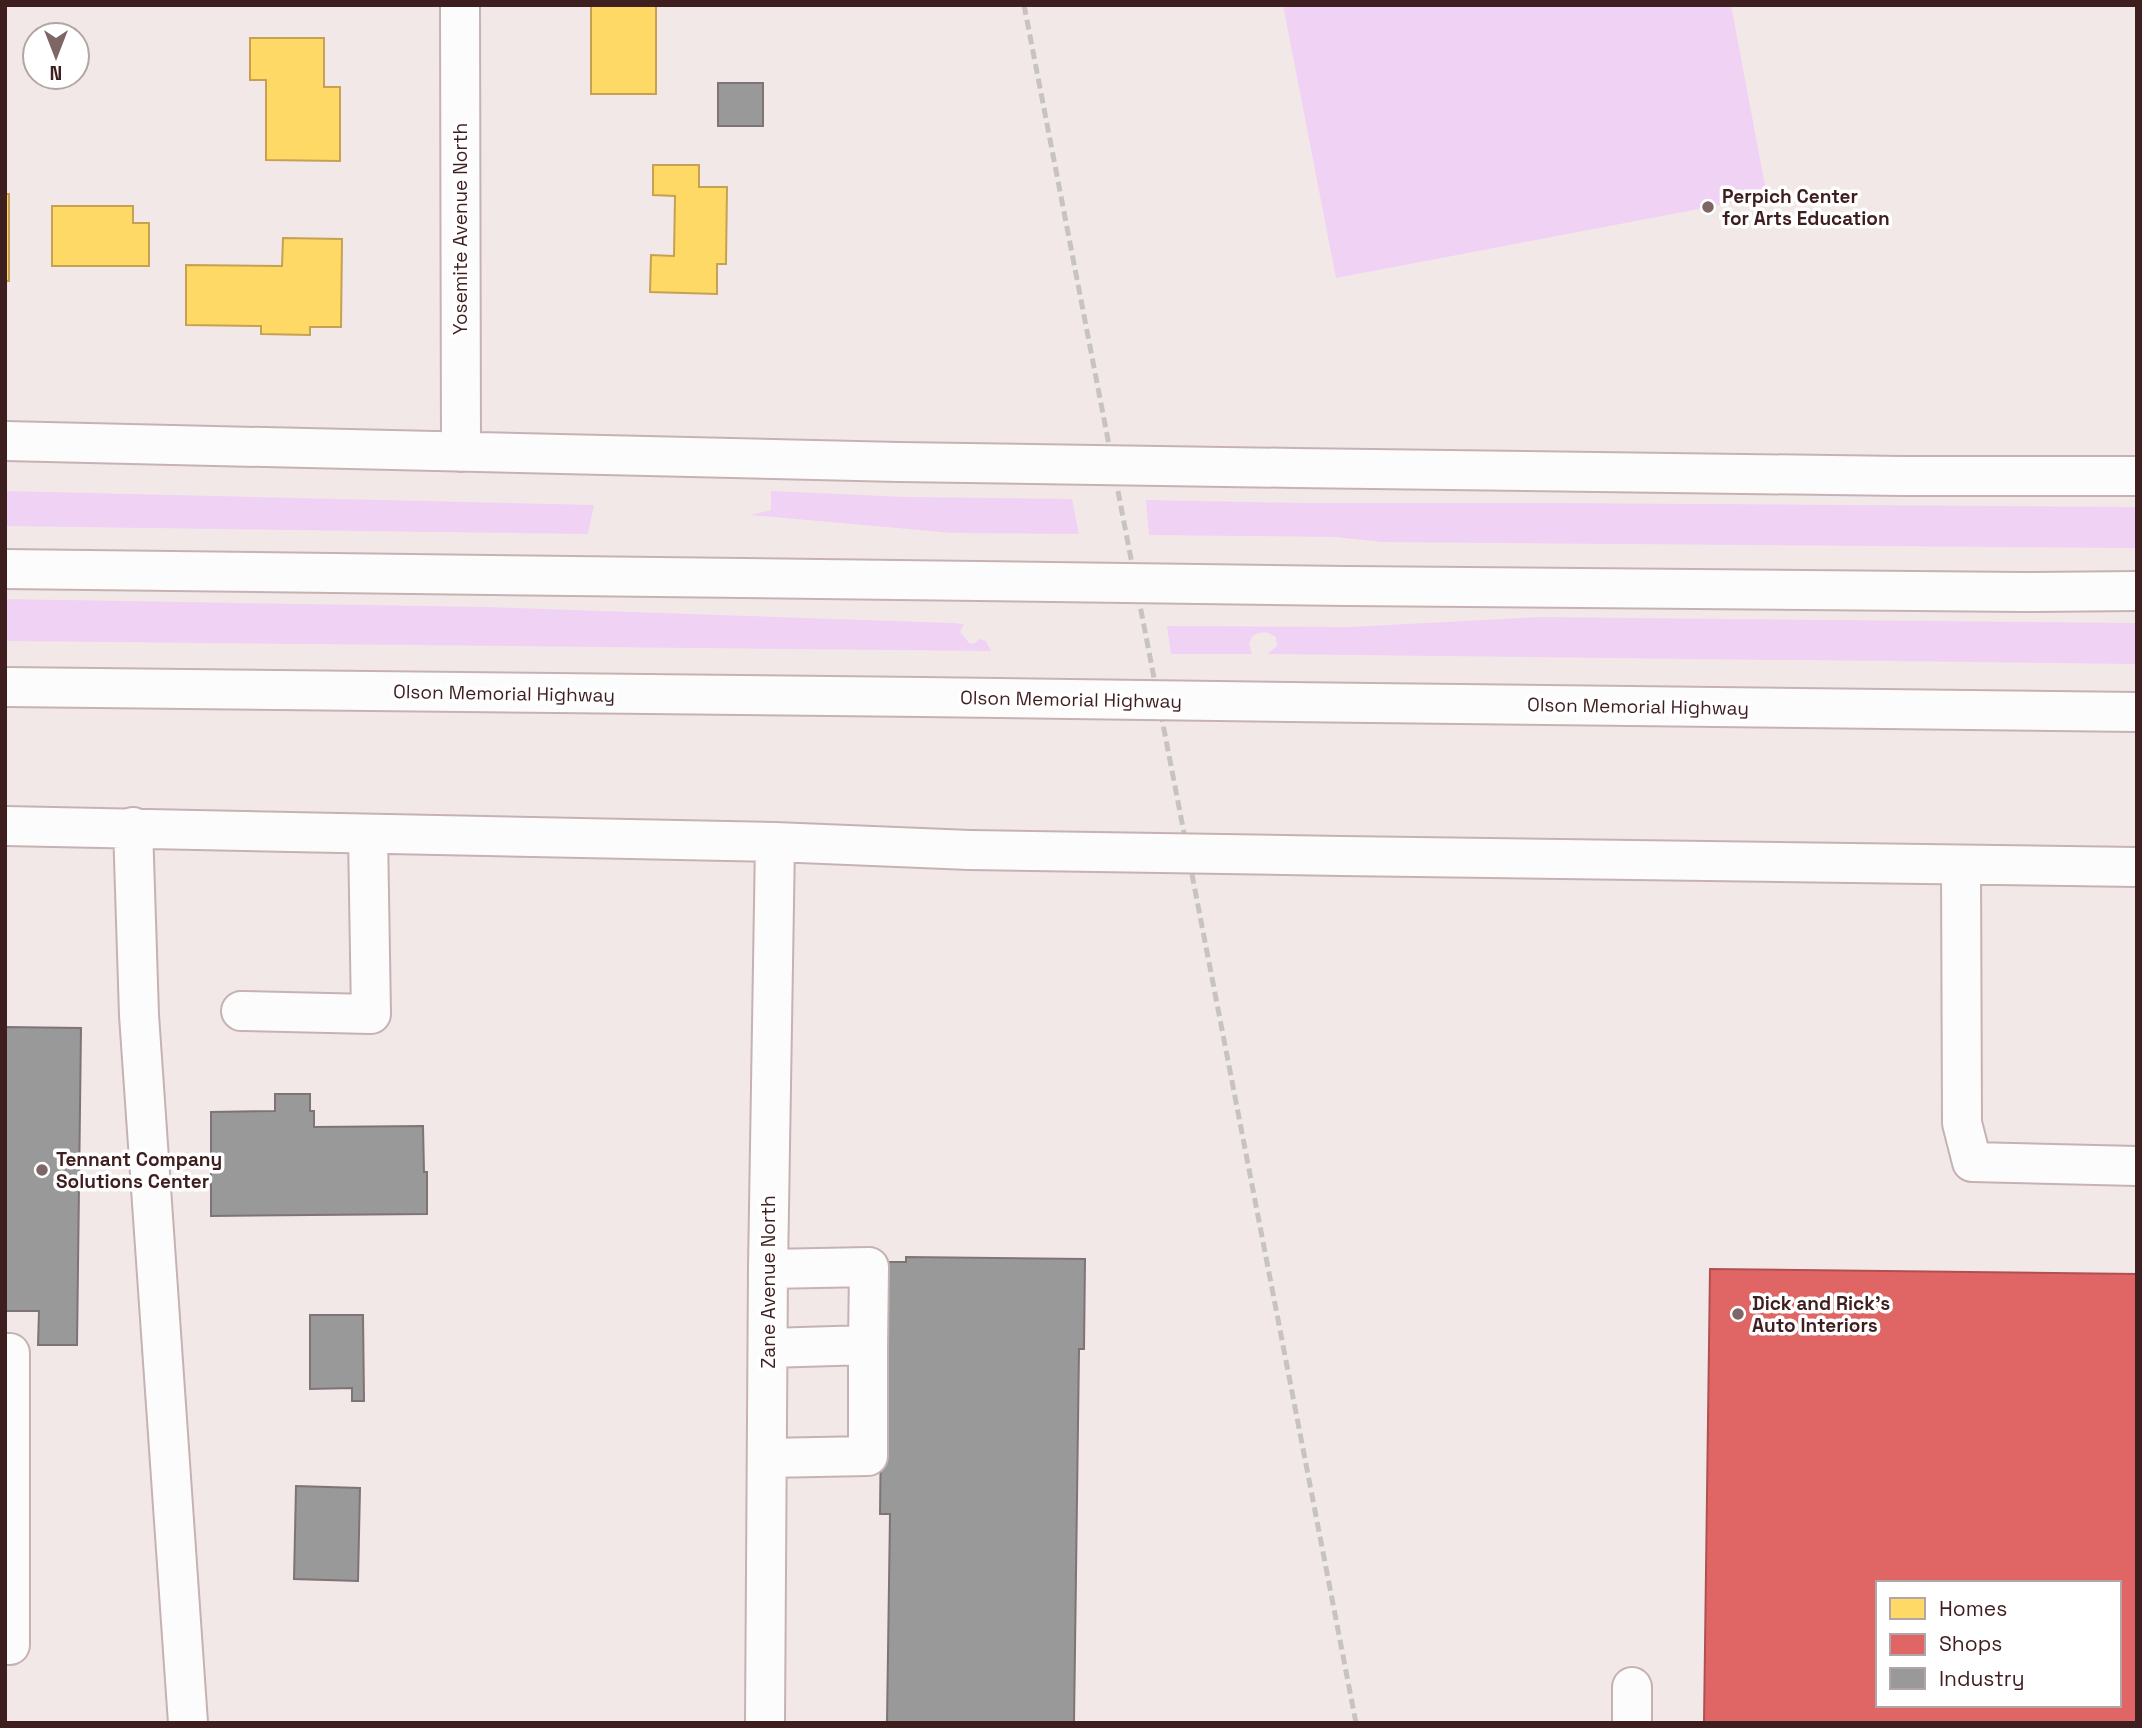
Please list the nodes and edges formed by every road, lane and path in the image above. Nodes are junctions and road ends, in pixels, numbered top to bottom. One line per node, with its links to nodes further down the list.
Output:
1 (460, 5): 3 (main road, Yosemite Avenue North)
2 (5, 441): 3 (main road)
3 (461, 452): 4 (main road, bridge)
4 (2137, 476)
5 (5, 569): 6 (main road, bridge)
6 (2137, 591)
7 (5, 687): 8 (main road, Olson Memorial Highway, bridge)
8 (2137, 712)
9 (5, 826): 10 (main road)
10 (133, 827): 11 (main road); 23 (main road)
11 (368, 834): 12 (main road); 15 (main road)
12 (775, 842): 13 (main road, bridge); 17 (main road, Zane Avenue North)
13 (1961, 865): 14 (main road); 16 (main road)
14 (2137, 867)
15 (241, 1012)
16 (2137, 1166)
17 (768, 1269): 18 (main road); 19 (main road, Zane Avenue North)
18 (868, 1345): 19 (main road); 21 (main road)
19 (768, 1348): 21 (main road, Zane Avenue North)
20 (5, 1353): 22 (main road)
21 (767, 1458): 24 (main road, Zane Avenue North)
22 (5, 1645)
23 (188, 1723)
24 (765, 1723)

